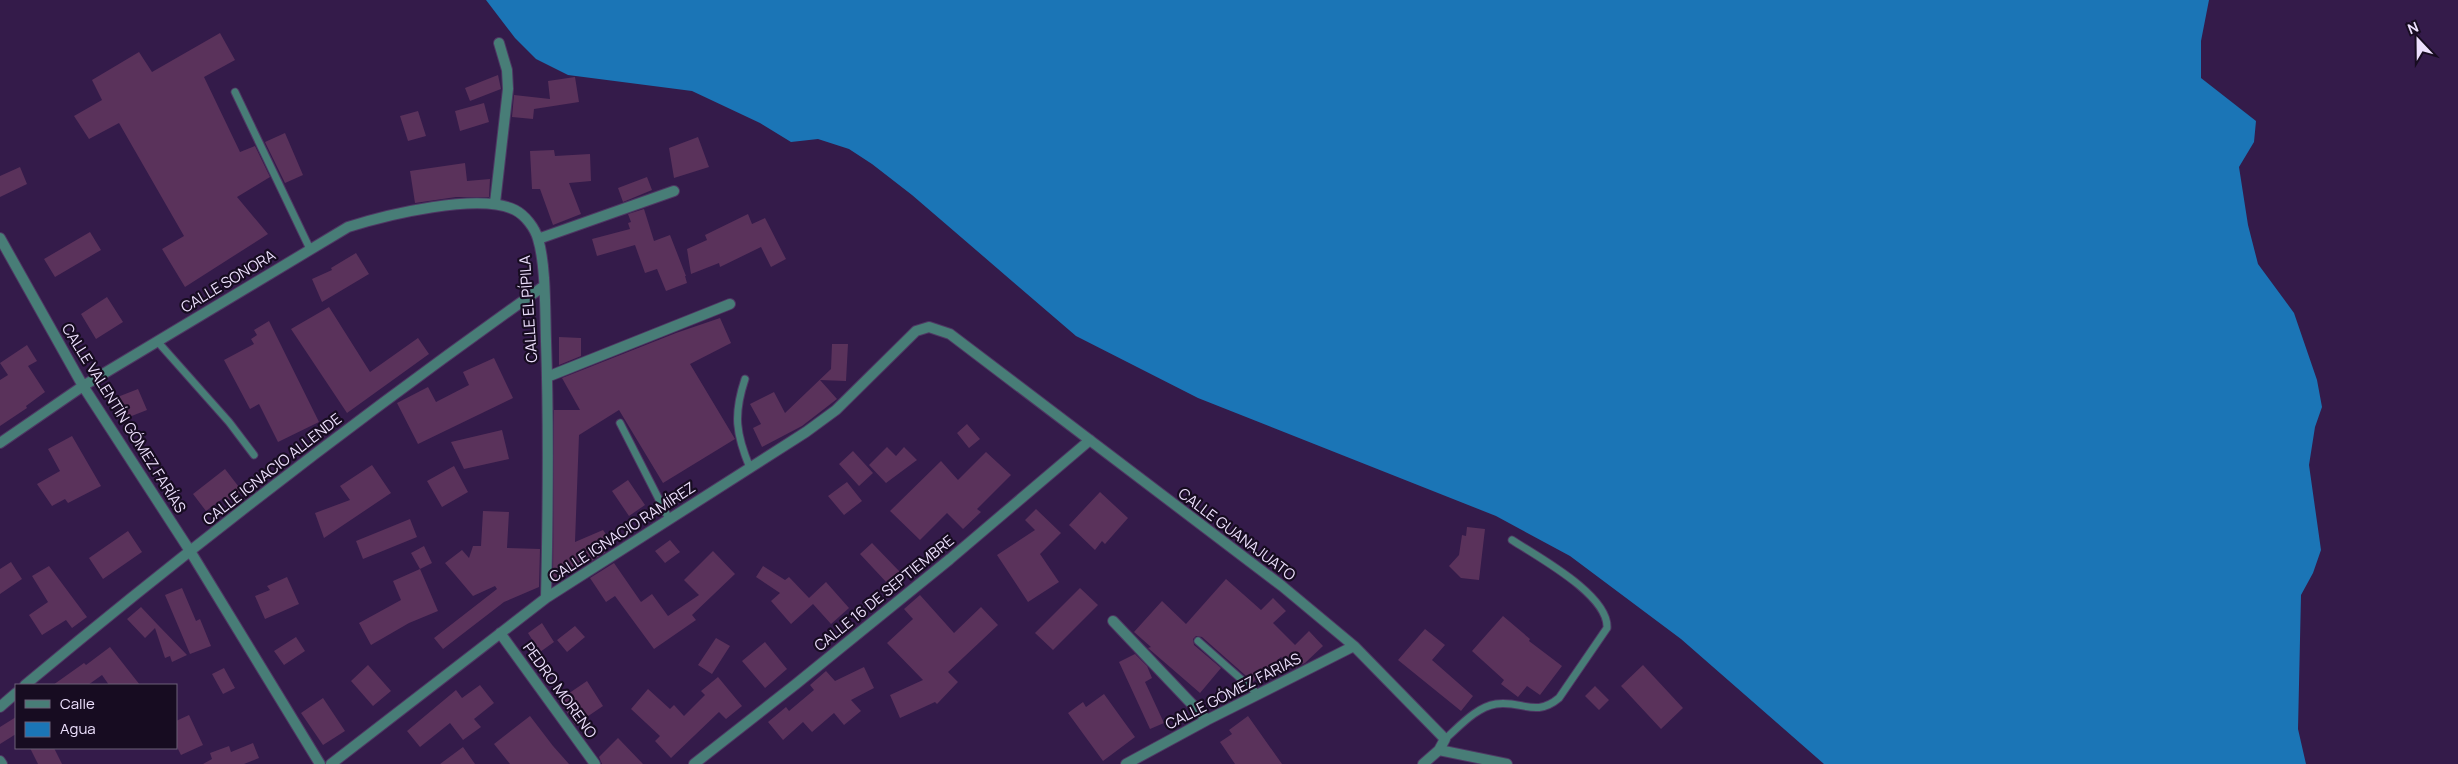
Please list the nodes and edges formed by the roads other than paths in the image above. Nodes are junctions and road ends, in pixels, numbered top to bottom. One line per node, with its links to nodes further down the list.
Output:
1 (499, 44): 4 (street)
2 (234, 92): 7 (lane)
3 (674, 191): 6 (street)
4 (495, 204): 6 (street, CALLE EL PÍPILA); 7 (street, CALLE SONORA)
5 (0, 238): 8 (street, CALLE VALENTÍN GÓMEZ FARÍAS)
6 (538, 238): 9 (street, CALLE EL PÍPILA)
7 (310, 249): 12 (street, CALLE SONORA)
8 (3, 250): 15 (street, CALLE VALENTÍN GÓMEZ FARÍAS)
9 (544, 286): 13 (street, CALLE EL PÍPILA); 23 (street, CALLE IGNACIO ALLENDE)
10 (730, 304): 13 (street)
11 (928, 327): 17 (street, CALLE GUANAJUATO); 20 (street, CALLE IGNACIO RAMÍREZ)
12 (157, 341): 15 (street, CALLE SONORA); 19 (lane)
13 (547, 377): 24 (street, CALLE EL PÍPILA)
14 (745, 379): 20 (lane)
15 (83, 386): 18 (street, CALLE SONORA); 23 (street, CALLE VALENTÍN GÓMEZ FARÍAS)
16 (620, 423): 21 (lane)
17 (1090, 440): 28 (street, CALLE GUANAJUATO); 39 (street, CALLE 16 DE SEPTIEMBRE)
18 (0, 444)
19 (254, 455)
20 (750, 468): 21 (street, CALLE IGNACIO RAMÍREZ)
21 (669, 519): 24 (street, CALLE IGNACIO RAMÍREZ)
22 (1512, 540): 34 (lane)
23 (190, 551): 29 (street, CALLE IGNACIO ALLENDE); 36 (street, CALLE VALENTÍN GÓMEZ FARÍAS)
24 (546, 598): 26 (street, CALLE IGNACIO RAMÍREZ)
25 (1113, 621): 33 (street)
26 (500, 633): 37 (street, CALLE IGNACIO RAMÍREZ); 38 (street, PEDRO MORENO)
27 (1198, 641): 31 (lane)
28 (1354, 646): 31 (street, CALLE GÓMEZ FARIAS); 34 (street, CALLE GUANAJUATO)
29 (27, 684)
30 (15, 694): 32 (street)
31 (1259, 695): 33 (street, CALLE GÓMEZ FARIAS)
32 (0, 706)
33 (1207, 720): 40 (street, CALLE GÓMEZ FARIAS)
34 (1445, 739): 35 (street)
35 (1439, 750): 41 (street); 42 (street)
36 (320, 764)
37 (331, 764)
38 (595, 764)
39 (694, 764)
40 (1126, 764)
41 (1423, 764)
42 (1507, 764)

